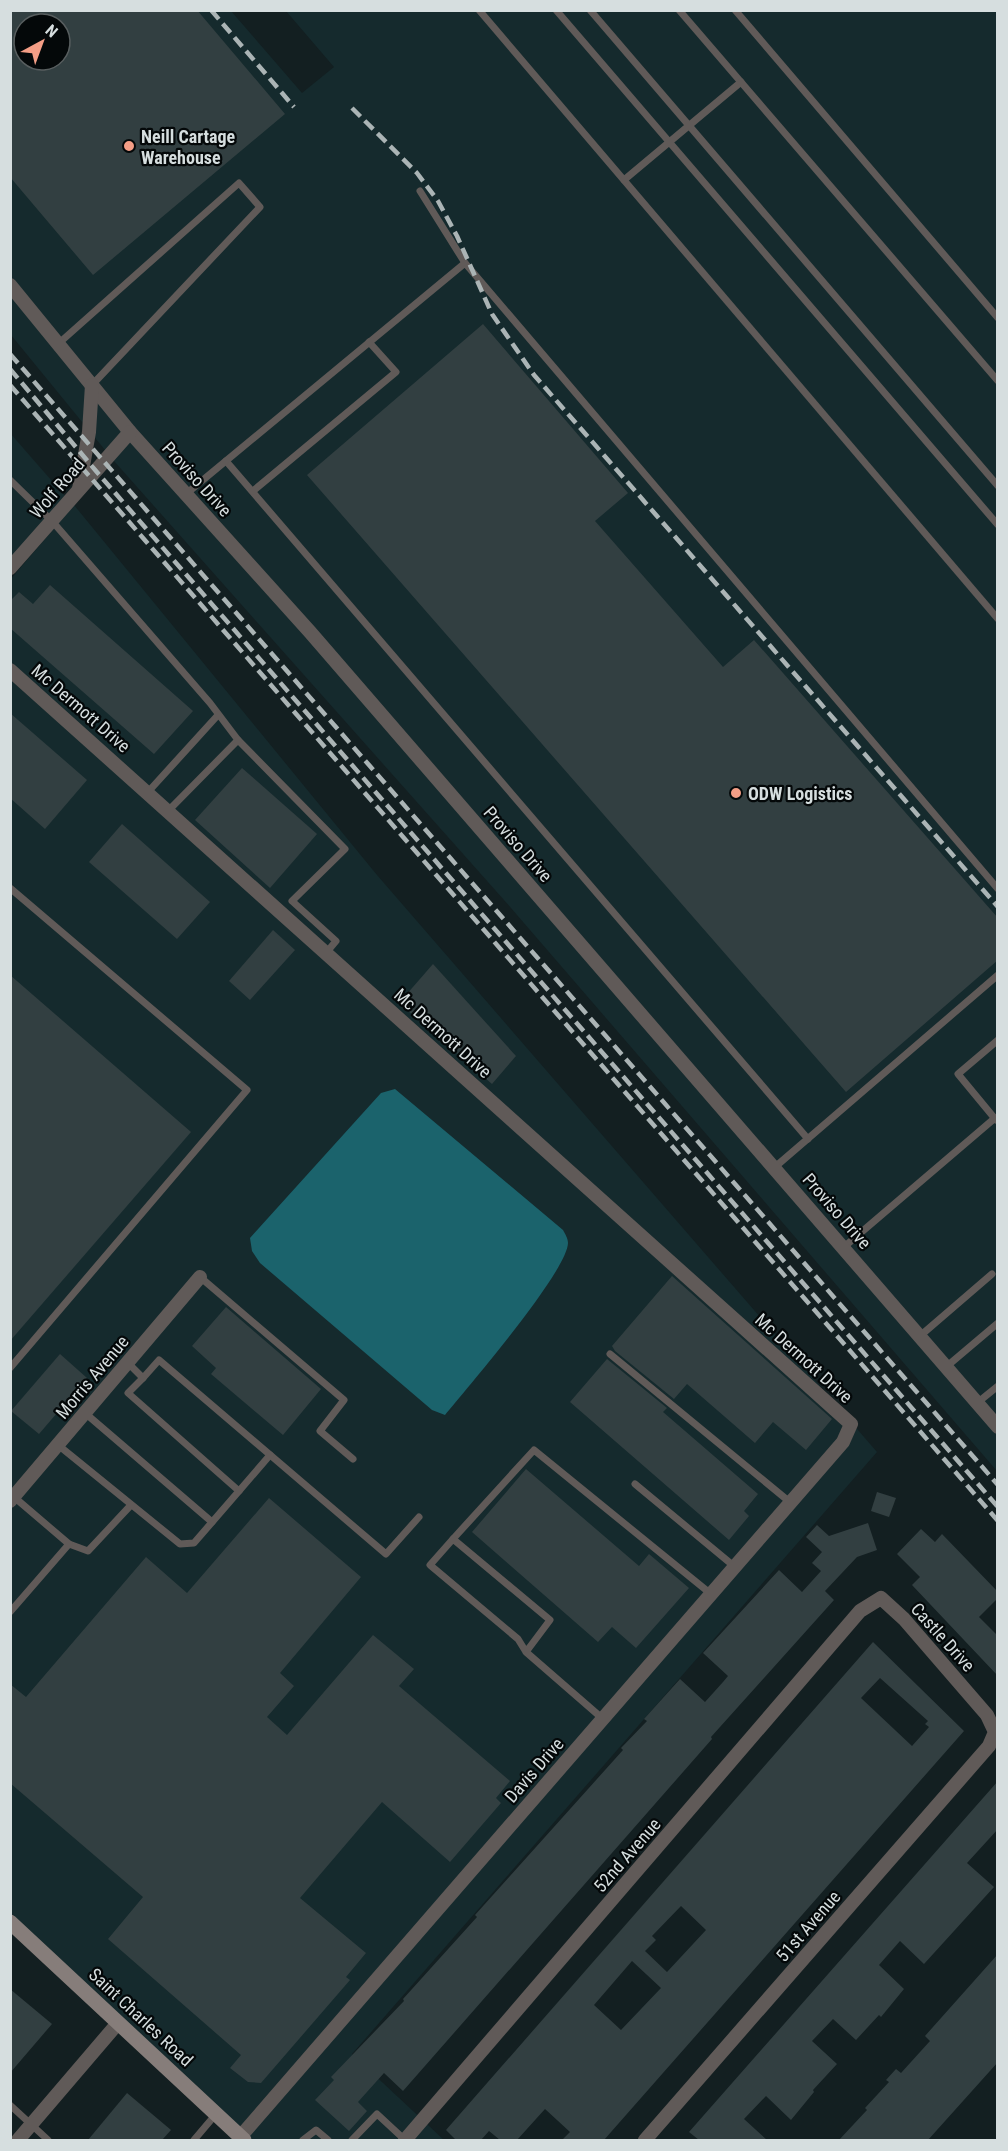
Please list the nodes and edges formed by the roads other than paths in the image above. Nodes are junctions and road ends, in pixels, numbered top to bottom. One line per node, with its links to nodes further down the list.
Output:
1 (479, 10): 9 (lane)
2 (556, 10): 8 (lane)
3 (590, 10): 7 (lane)
4 (679, 10): 6 (lane)
5 (735, 10): 13 (lane)
6 (741, 82): 7 (lane); 16 (lane)
7 (689, 125): 8 (lane); 21 (lane)
8 (669, 142): 9 (lane); 26 (lane)
9 (624, 180): 28 (lane)
10 (420, 191): 11 (lane)
11 (465, 263): 14 (lane); 35 (lane)
12 (10, 285): 15 (street, Proviso Drive)
13 (998, 318)
14 (369, 342): 19 (lane); 23 (lane)
15 (58, 344): 17 (street, Proviso Drive); 17 (lane)
16 (998, 381)
17 (92, 385): 18 (street, Proviso Drive); 22 (street)
18 (130, 432): 22 (street, Wolf Road); 24 (street, Proviso Drive)
19 (226, 460): 23 (lane); 24 (lane)
20 (10, 480): 25 (lane)
21 (998, 486)
22 (78, 491): 25 (street, Wolf Road)
23 (253, 492): 40 (lane)
24 (186, 494): 41 (street, Proviso Drive)
25 (52, 521): 27 (street, Wolf Road); 30 (lane)
26 (998, 525)
27 (10, 568)
28 (998, 619)
29 (10, 670): 32 (street, Mc Dermott Drive)
30 (219, 715): 31 (lane); 32 (lane)
31 (238, 740): 33 (lane); 36 (lane)
32 (148, 792): 33 (street, Mc Dermott Drive)
33 (169, 810): 36 (street, Mc Dermott Drive)
34 (10, 888): 50 (lane)
35 (998, 889)
36 (326, 953): 55 (street, Mc Dermott Drive)
37 (998, 975): 40 (lane)
38 (998, 1040): 39 (lane)
39 (996, 1120): 42 (lane)
40 (808, 1139): 41 (lane)
41 (775, 1167): 42 (street, Proviso Drive)
42 (844, 1247): 46 (street, Proviso Drive)
43 (992, 1274): 46 (lane)
44 (200, 1277): 48 (street, Morris Avenue); 59 (lane)
45 (998, 1323): 49 (lane)
46 (920, 1336): 49 (street, Proviso Drive)
47 (610, 1354): 63 (lane)
48 (128, 1363): 51 (lane); 54 (street, Morris Avenue)
49 (946, 1367): 53 (street, Proviso Drive)
50 (10, 1368)
51 (143, 1378): 58 (lane); 61 (lane)
52 (998, 1386): 53 (lane)
53 (977, 1403): 56 (street, Proviso Drive)
54 (85, 1413): 57 (street, Morris Avenue); 66 (lane)
55 (850, 1424): 63 (street, Davis Drive)
56 (998, 1427)
57 (58, 1445): 62 (street, Morris Avenue); 64 (lane)
58 (270, 1455): 61 (lane); 65 (lane)
59 (353, 1459)
60 (635, 1484): 69 (lane)
61 (239, 1491): 66 (lane)
62 (12, 1499): 68 (lane)
63 (790, 1503): 69 (street, Davis Drive)
64 (131, 1505): 66 (lane); 68 (lane)
65 (419, 1517)
66 (212, 1522)
67 (453, 1539): 70 (lane); 73 (lane); 73 (lane)
68 (69, 1544): 72 (lane)
69 (735, 1567): 70 (street, Davis Drive)
70 (711, 1594): 74 (street, Davis Drive)
71 (880, 1598): 75 (street, Castle Drive); 88 (street, 52nd Avenue)
72 (10, 1612)
73 (526, 1652): 74 (lane)
74 (603, 1719): 81 (street, Davis Drive)
75 (995, 1732): 89 (street, 51st Avenue)
76 (10, 1922): 77 (main road, Saint Charles Road)
77 (118, 2023): 79 (main road, Saint Charles Road); 80 (street)
78 (10, 2105): 80 (lane)
79 (216, 2114): 81 (main road, Saint Charles Road); 84 (lane)
80 (31, 2125): 82 (street); 83 (lane)
81 (242, 2139)
82 (18, 2140)
83 (48, 2140)
84 (194, 2140)
85 (303, 2140): 86 (lane)
86 (328, 2140)
87 (351, 2140): 88 (lane)
88 (405, 2140)
89 (645, 2140)

